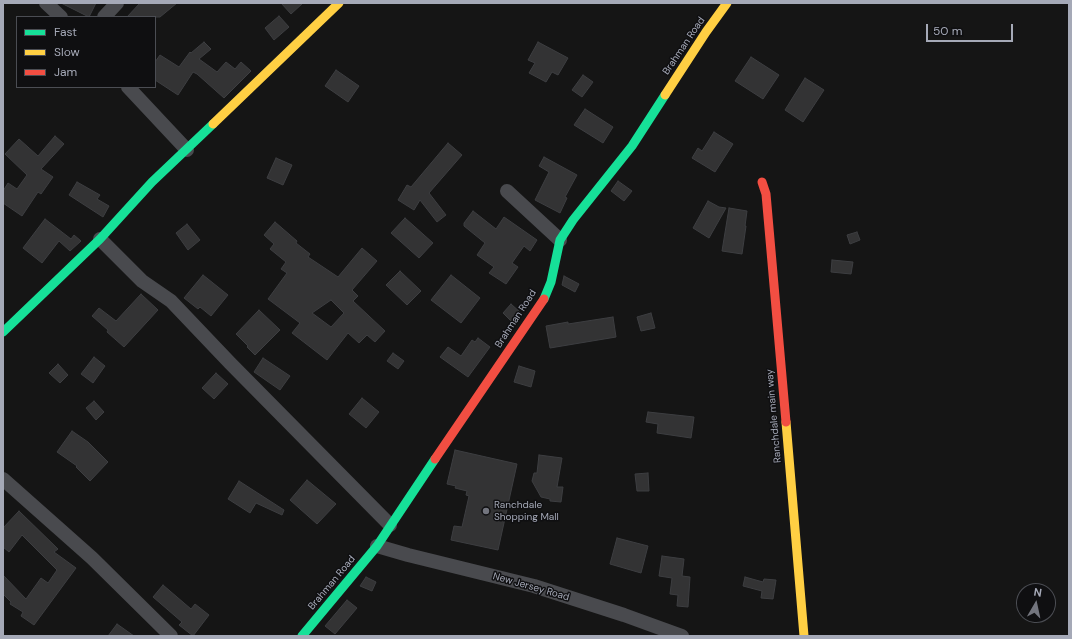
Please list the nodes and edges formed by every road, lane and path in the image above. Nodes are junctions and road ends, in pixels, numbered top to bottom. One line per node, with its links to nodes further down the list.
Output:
1 (46, 3): 5 (street)
2 (118, 3): 6 (street)
3 (339, 3): 8 (street)
4 (727, 3): 12 (street, Brahman Road)
5 (60, 16)
6 (105, 16)
7 (129, 88): 8 (street)
8 (187, 150): 11 (street)
9 (762, 182): 20 (street, Ranchdale main way)
10 (507, 191): 12 (street)
11 (100, 239): 13 (street); 15 (street)
12 (560, 240): 15 (street, Brahman Road)
13 (3, 332)
14 (3, 479): 17 (street)
15 (390, 525): 16 (street, Brahman Road)
16 (377, 546): 18 (street, Brahman Road); 19 (street, New Jersey Road)
17 (171, 636)
18 (302, 636)
19 (682, 636)
20 (804, 636)

